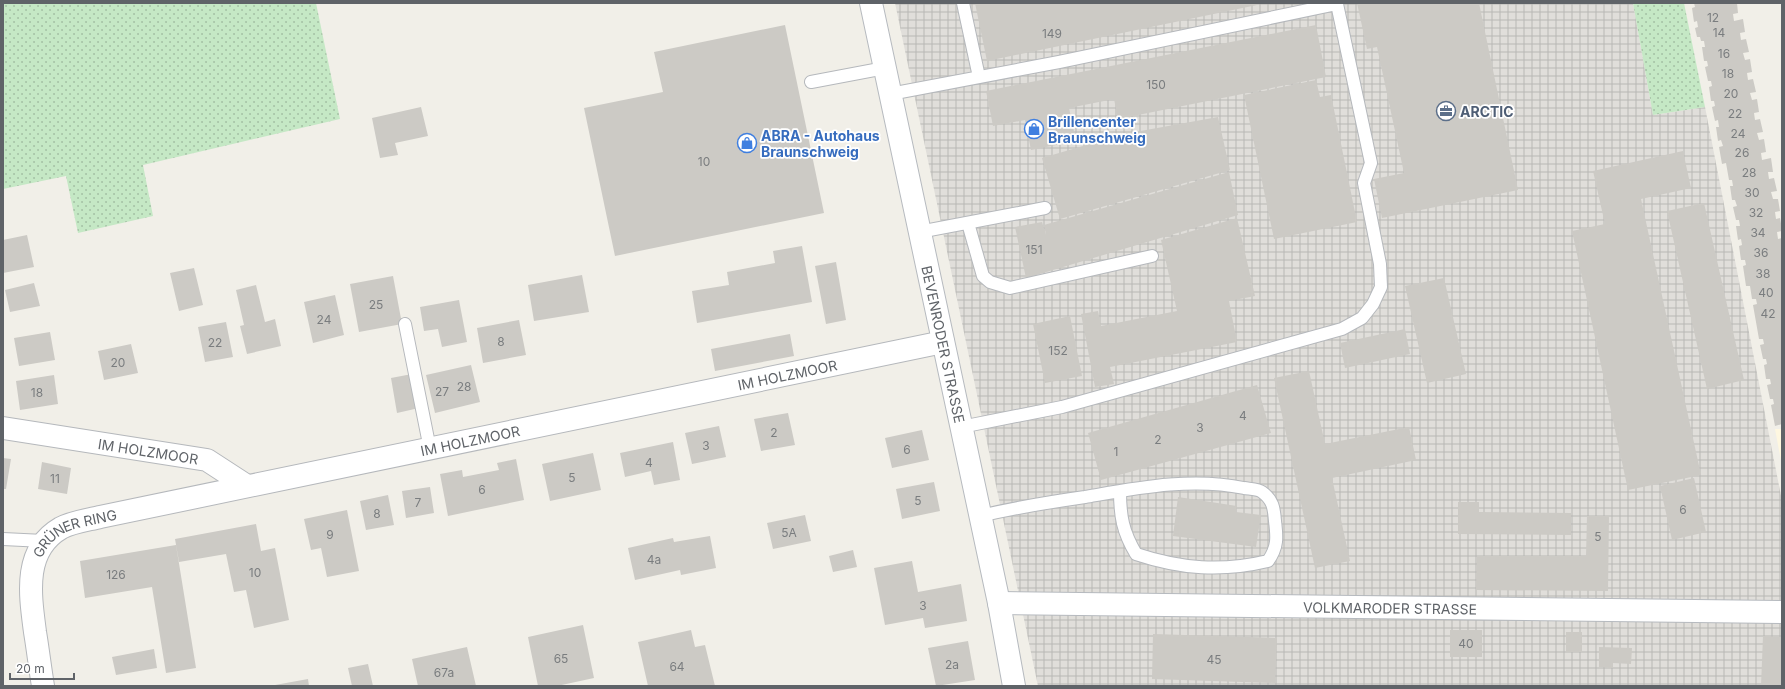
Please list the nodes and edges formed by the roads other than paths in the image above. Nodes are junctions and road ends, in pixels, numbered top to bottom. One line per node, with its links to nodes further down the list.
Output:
1 (871, 3): 4 (street, BEVENRODER STRASSE)
2 (963, 3): 5 (lane)
3 (1337, 3): 5 (lane); 14 (lane)
4 (885, 68): 6 (lane); 7 (street, BEVENRODER STRASSE)
5 (979, 77): 7 (lane)
6 (811, 82)
7 (890, 94): 10 (street, BEVENRODER STRASSE)
8 (1045, 208): 9 (lane)
9 (968, 223): 10 (lane); 11 (lane)
10 (919, 232): 13 (street, BEVENRODER STRASSE)
11 (1152, 256)
12 (405, 324): 16 (lane)
13 (943, 342): 14 (street, BEVENRODER STRASSE); 16 (street, IM HOLZMOOR)
14 (960, 427): 19 (street, BEVENRODER STRASSE)
15 (3, 428): 17 (street, IM HOLZMOOR)
16 (430, 449): 17 (street, IM HOLZMOOR)
17 (246, 486): 21 (street, GRÜNER RING)
18 (1120, 491): 18 (lane); 19 (lane)
19 (980, 516): 22 (street, BEVENRODER STRASSE)
20 (3, 539): 21 (lane)
21 (44, 541): 24 (street, GRÜNER RING)
22 (999, 603): 23 (street, VOLKMARODER STRASSE); 25 (street, BEVENRODER STRASSE)
23 (1782, 612)
24 (43, 686)
25 (1014, 686)

